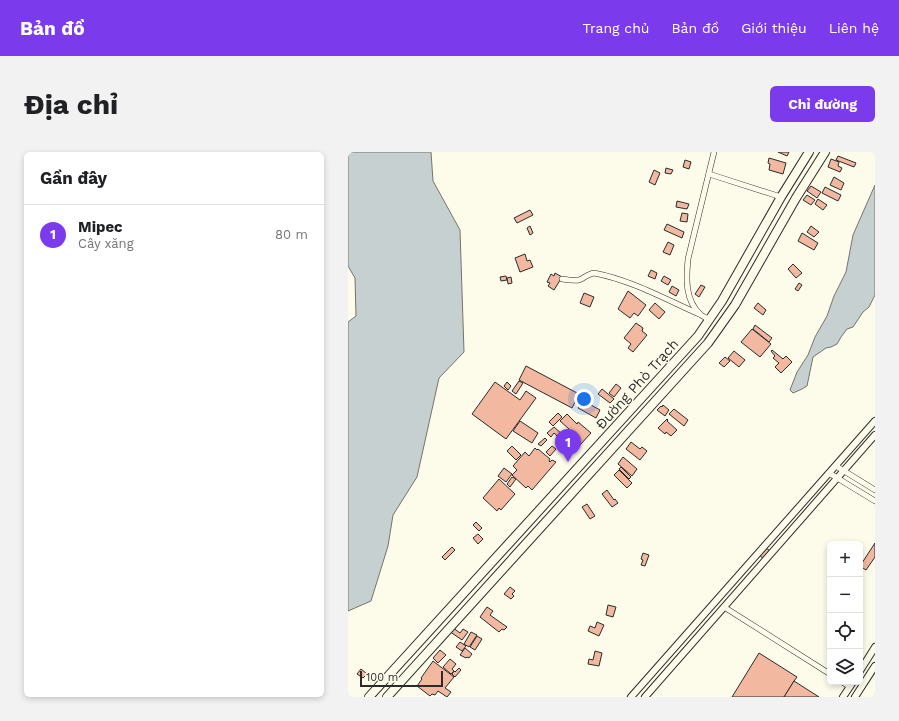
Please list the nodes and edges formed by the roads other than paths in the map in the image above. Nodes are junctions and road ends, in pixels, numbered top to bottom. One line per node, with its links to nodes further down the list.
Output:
1 (714, 152): 4 (street)
2 (809, 152): 5 (highway, Đường Phò Trạch)
3 (825, 152): 24 (highway, Đường Phò Trạch)
4 (709, 174): 5 (street); 7 (street)
5 (781, 197): 8 (highway, Đường Phò Trạch)
6 (562, 280): 7 (street)
7 (701, 315): 8 (street)
8 (709, 320): 23 (highway, Đường Phò Trạch)
9 (875, 421): 11 (street)
10 (875, 435): 12 (street)
11 (836, 466): 12 (street); 13 (street)
12 (844, 471): 14 (street); 15 (street)
13 (829, 473): 14 (street); 25 (street)
14 (838, 478): 16 (street); 17 (street)
15 (875, 490)
16 (875, 501)
17 (724, 607): 21 (street); 26 (street)
18 (875, 647): 19 (street)
19 (863, 666)
20 (875, 666): 28 (street)
21 (827, 672)
22 (850, 685): 27 (street)
23 (369, 697)
24 (387, 697)
25 (631, 697)
26 (645, 697)
27 (843, 697)
28 (856, 697)

